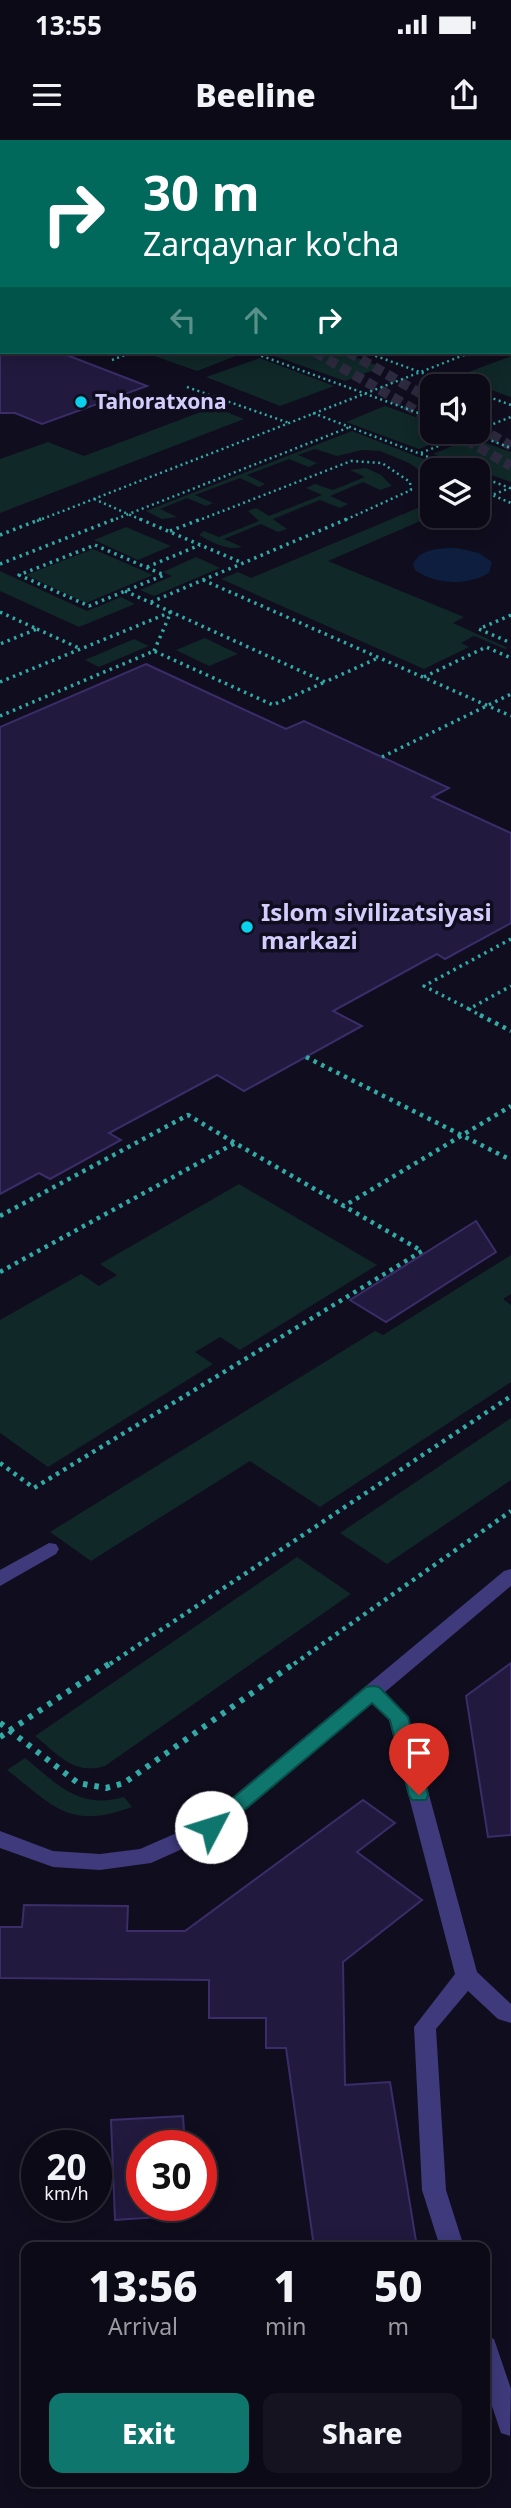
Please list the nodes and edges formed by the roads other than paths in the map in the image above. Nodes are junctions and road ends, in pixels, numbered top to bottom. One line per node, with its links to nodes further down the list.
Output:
1 (49, 1549): 3 (street)
2 (511, 1576): 4 (street)
3 (0, 1579)
4 (373, 1692): 5 (street); 6 (street)
5 (0, 1839)
6 (467, 1976): 7 (street); 8 (street)
7 (511, 2014)
8 (450, 2242)
9 (490, 2363): 10 (street)
10 (510, 2425)

